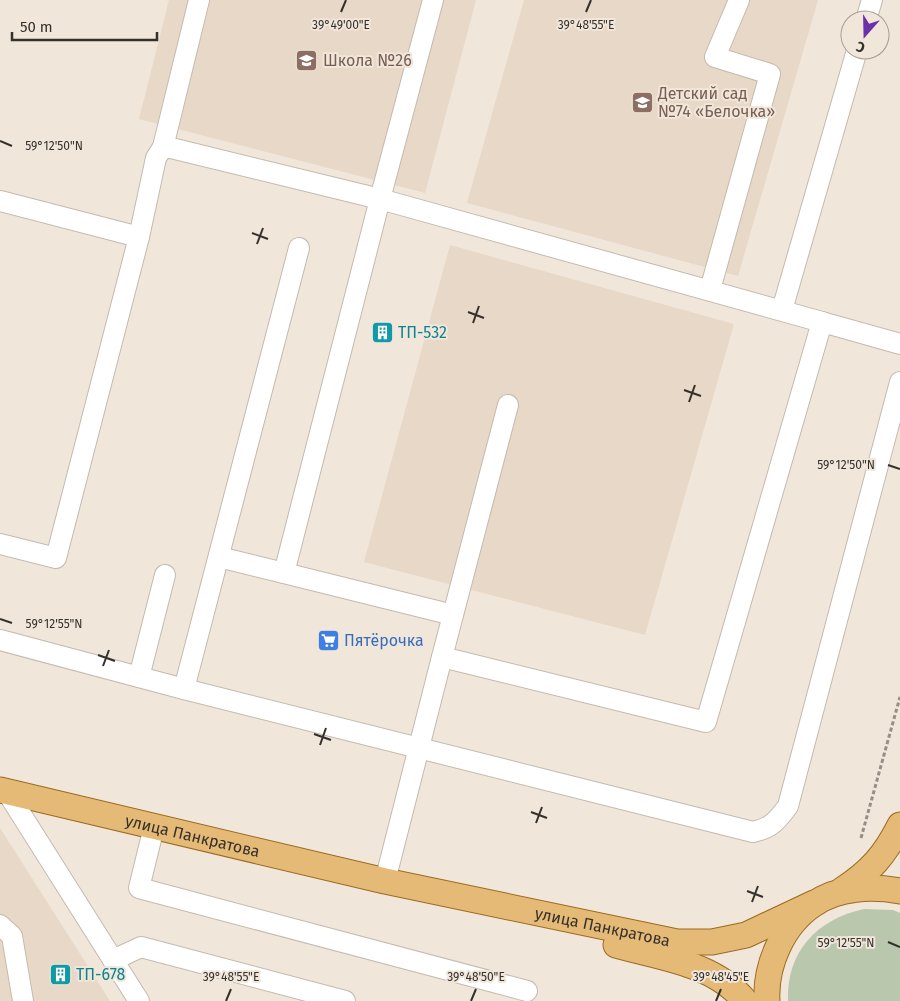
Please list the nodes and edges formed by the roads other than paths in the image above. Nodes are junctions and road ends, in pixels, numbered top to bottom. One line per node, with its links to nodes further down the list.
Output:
1 (199, 0): 5 (street)
2 (433, 0): 6 (street)
3 (739, 0): 10 (street)
4 (854, 60): 11 (street)
5 (163, 148): 6 (street); 8 (street)
6 (380, 199): 10 (street); 18 (street)
7 (0, 201): 8 (street)
8 (139, 237): 16 (street)
9 (300, 248): 17 (street)
10 (710, 290): 11 (street)
11 (782, 310): 12 (street)
12 (822, 322): 13 (street); 22 (street)
13 (900, 344)
14 (900, 382): 25 (street)
15 (508, 405): 20 (street)
16 (0, 544)
17 (219, 557): 18 (street); 24 (street)
18 (284, 573): 20 (street)
19 (165, 575): 23 (street)
20 (453, 615): 22 (street)
21 (0, 640): 23 (street)
22 (442, 657): 25 (street)
23 (139, 677): 24 (street)
24 (184, 689): 25 (street)
25 (419, 748): 29 (street)
26 (4, 791): 28 (main road, улица Панкратова); 33 (street)
27 (900, 825): 31 (main road)
28 (154, 827): 29 (main road, улица Панкратова); 34 (street)
29 (385, 881): 31 (main road, улица Панкратова); 38 (main road, улица Панкратова)
30 (900, 891): 31 (main road)
31 (824, 899): 39 (main road)
32 (0, 925): 35 (street)
33 (113, 960): 36 (street); 37 (street)
34 (527, 991)
35 (23, 1001)
36 (139, 1001)
37 (345, 1001)
38 (746, 1001)
39 (767, 1001)

